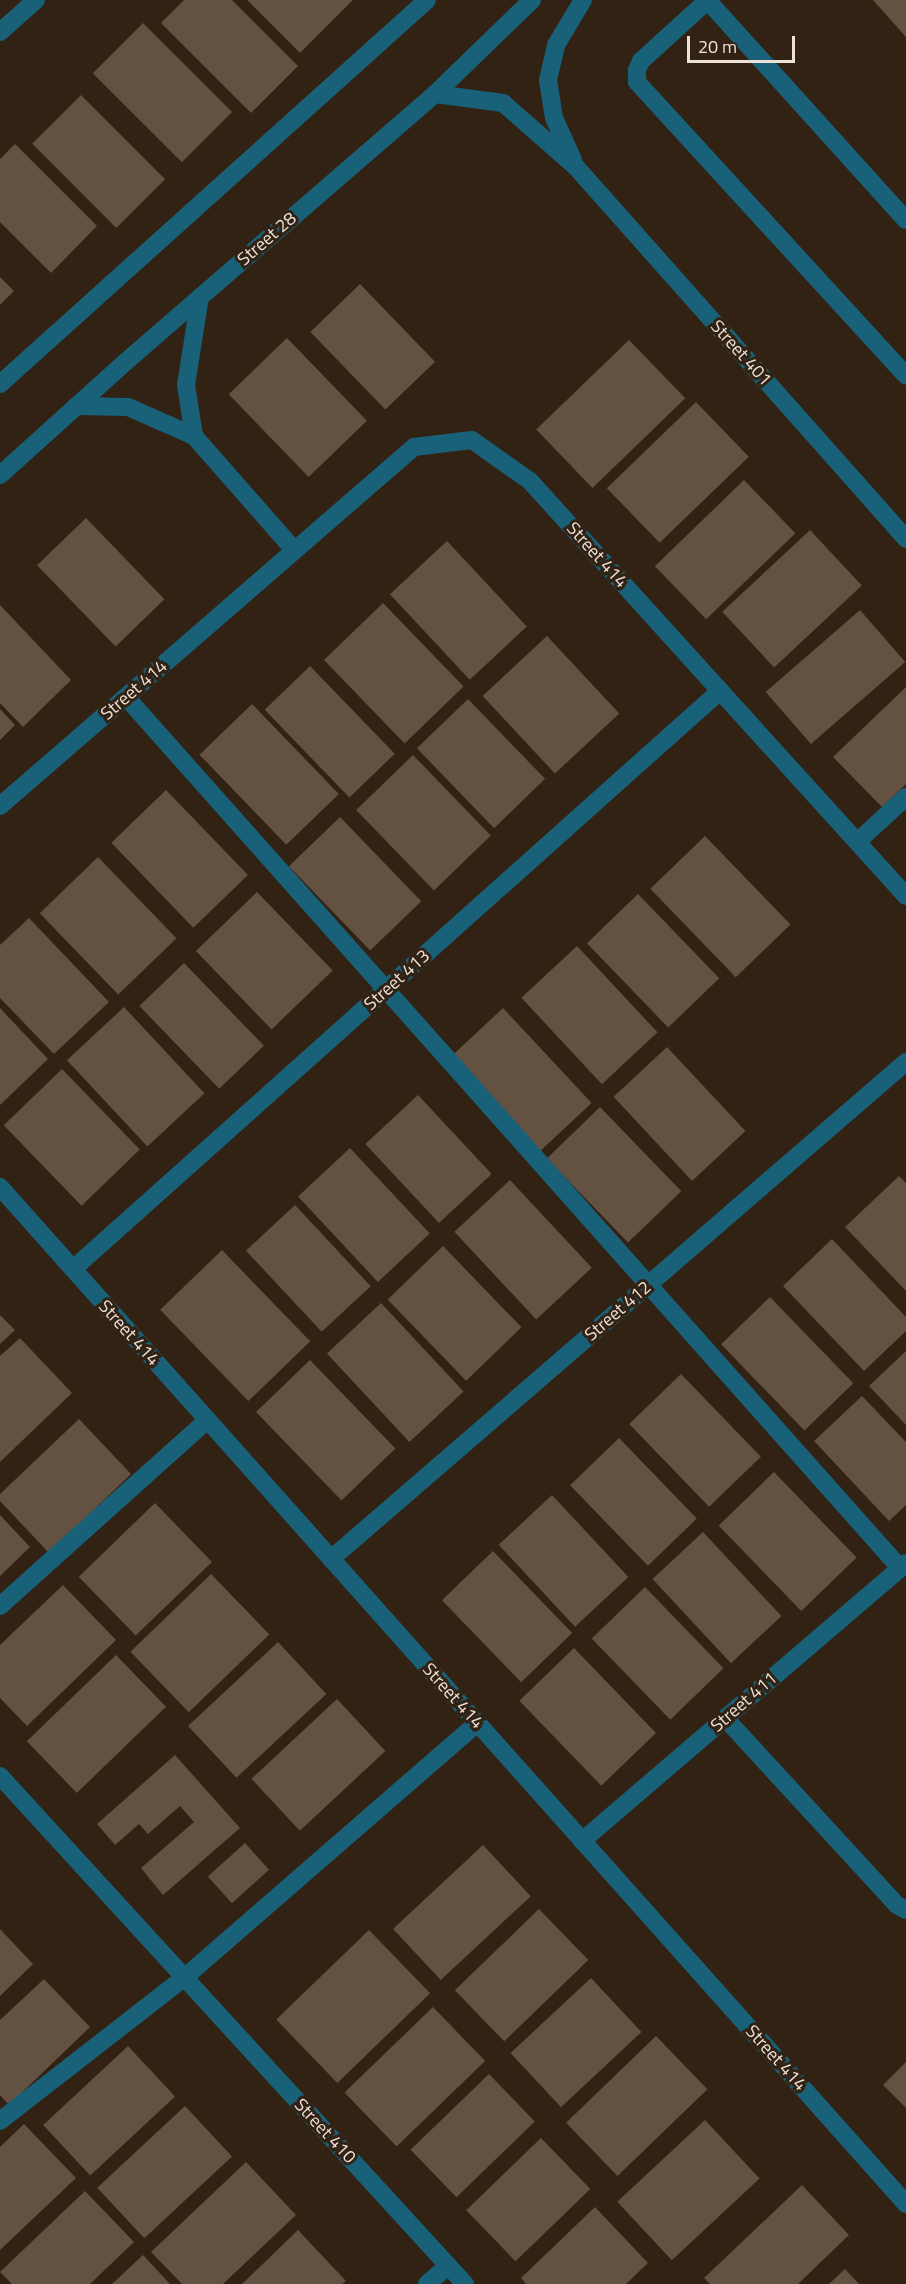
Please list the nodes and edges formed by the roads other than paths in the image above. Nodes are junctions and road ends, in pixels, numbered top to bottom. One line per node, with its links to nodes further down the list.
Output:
1 (36, 0): 6 (street)
2 (427, 0): 12 (street)
3 (532, 0): 7 (street, Street 28)
4 (583, 0): 8 (street, Street 401)
5 (708, 0): 9 (street); 11 (street)
6 (0, 32)
7 (435, 94): 8 (street, Street 401); 10 (street, Street 28)
8 (576, 167): 16 (street, Street 401)
9 (906, 220)
10 (200, 297): 13 (street, Street 28); 14 (street)
11 (906, 376)
12 (0, 384)
13 (76, 406): 14 (street); 15 (street, Street 28)
14 (194, 436): 17 (street)
15 (0, 475)
16 (906, 539)
17 (294, 550): 18 (street, Street 414); 19 (street, Street 414)
18 (720, 691): 22 (street, Street 414); 24 (street, Street 413)
19 (126, 697): 21 (street, Street 414); 24 (street)
20 (906, 797): 22 (street)
21 (0, 806)
22 (857, 842): 23 (street, Street 414)
23 (906, 896)
24 (386, 989): 27 (street, Street 413); 28 (street)
25 (906, 1062): 28 (street, Street 412)
26 (0, 1187): 27 (street, Street 414)
27 (73, 1269): 29 (street, Street 414)
28 (649, 1285): 30 (street, Street 412); 31 (street)
29 (207, 1420): 30 (street, Street 414); 32 (street)
30 (331, 1559): 34 (street, Street 414)
31 (903, 1565): 33 (street, Street 411)
32 (0, 1606)
33 (725, 1718): 36 (street, Street 411); 37 (street)
34 (477, 1722): 36 (street, Street 414); 38 (street)
35 (0, 1776): 38 (street, Street 410)
36 (582, 1841): 40 (street, Street 414)
37 (906, 1910)
38 (184, 1978): 39 (street); 41 (street, Street 410)
39 (0, 2121)
40 (906, 2204)
41 (448, 2266): 42 (street); 43 (street, Street 410)
42 (427, 2284)
43 (465, 2284)

